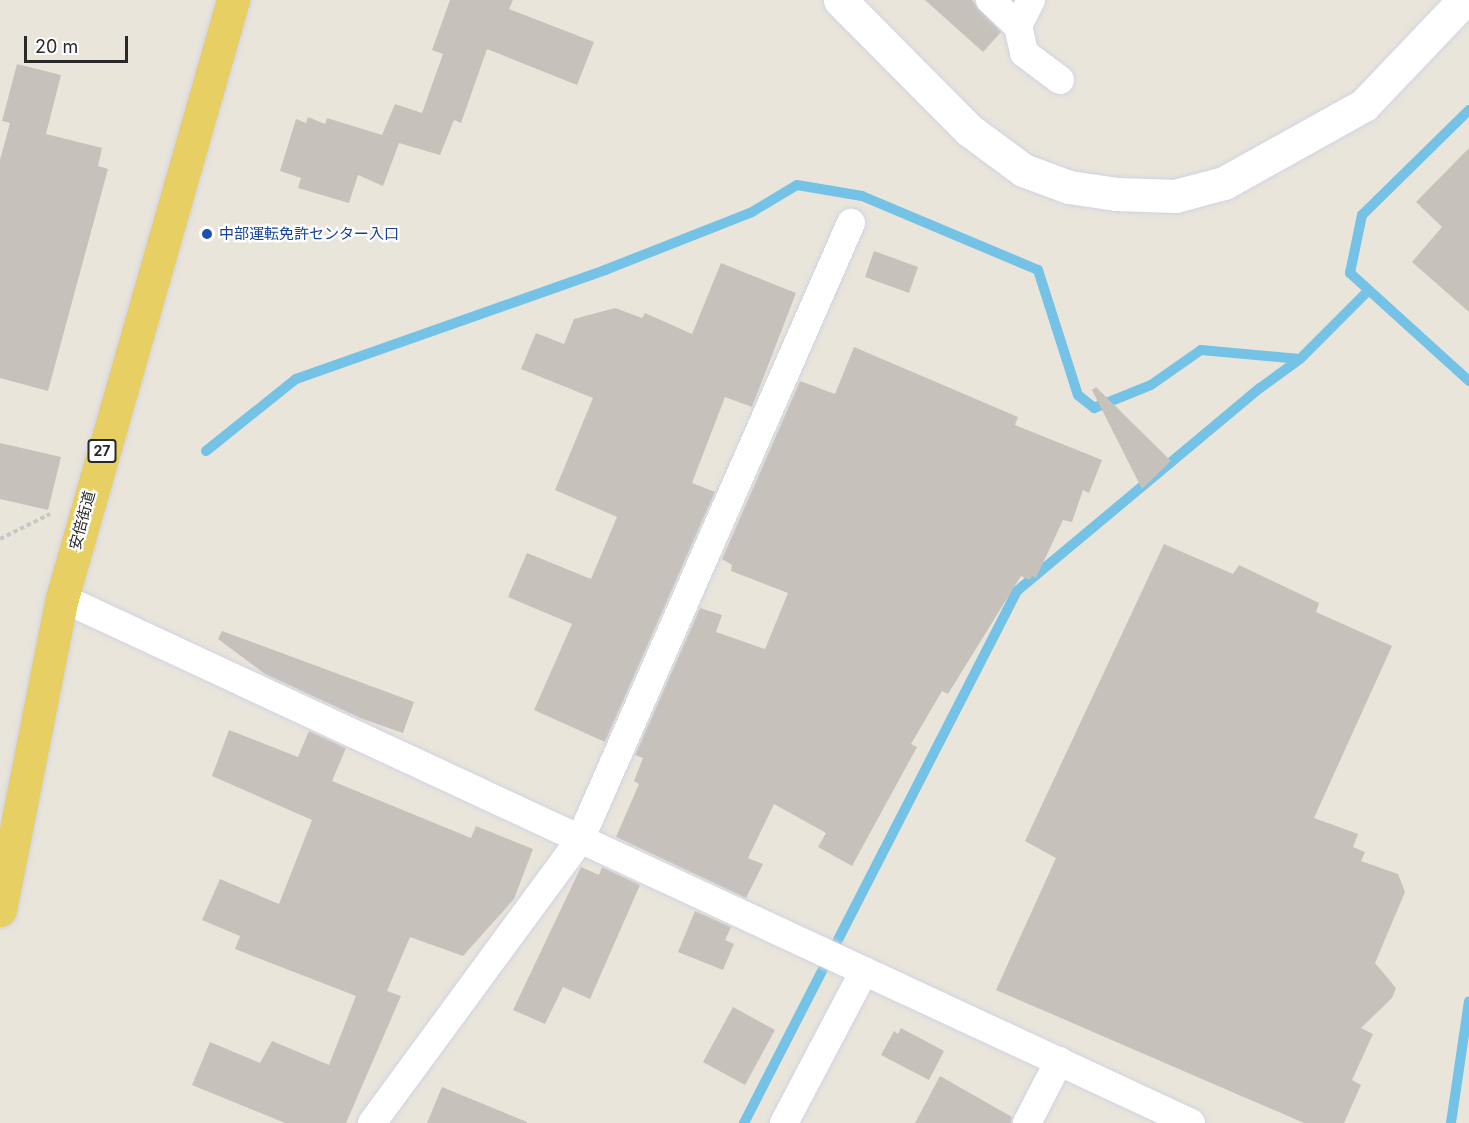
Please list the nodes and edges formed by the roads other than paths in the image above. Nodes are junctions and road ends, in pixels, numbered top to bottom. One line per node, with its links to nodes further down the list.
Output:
1 (233, 0): 9 (main road, 安倍街道 / 27)
2 (840, 0): 5 (street)
3 (990, 0): 6 (street)
4 (1031, 0): 6 (street)
5 (1464, 0)
6 (1018, 26): 7 (street)
7 (1060, 80)
8 (851, 223): 10 (street)
9 (62, 598): 10 (street); 11 (main road, 安倍街道 / 27)
10 (580, 840): 12 (street); 14 (street)
11 (0, 910)
12 (864, 971): 13 (street); 15 (street)
13 (1059, 1061): 16 (street); 17 (street)
14 (372, 1123)
15 (784, 1123)
16 (1027, 1123)
17 (1191, 1123)

